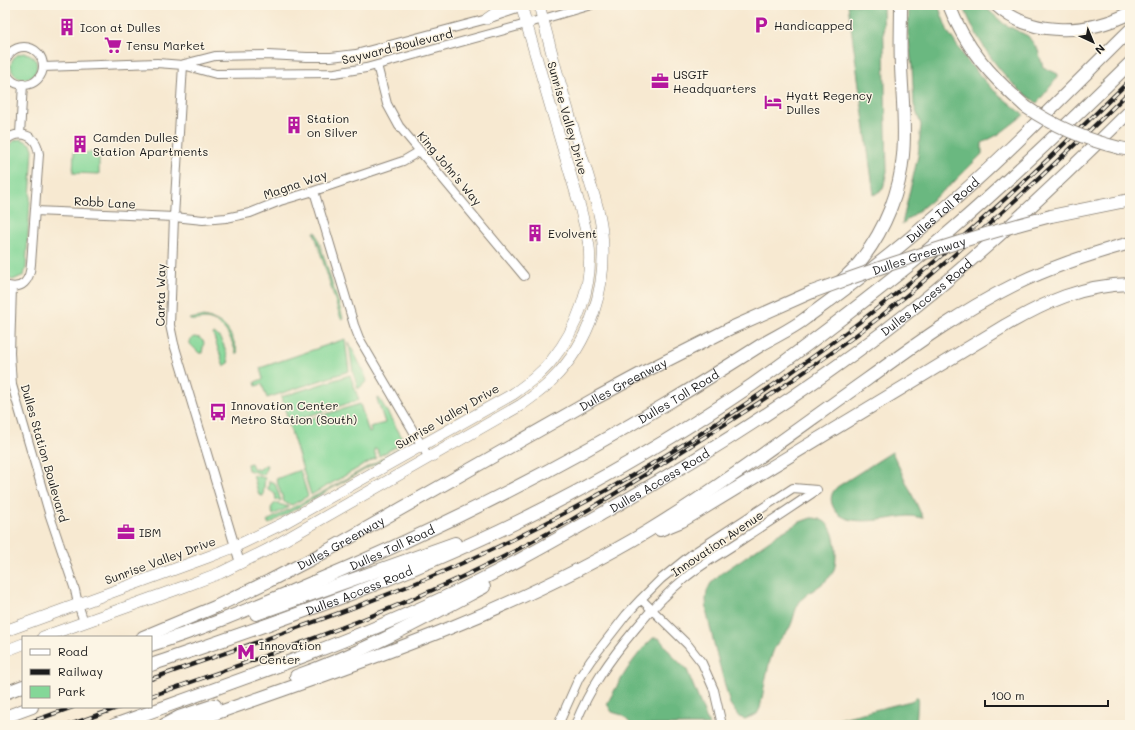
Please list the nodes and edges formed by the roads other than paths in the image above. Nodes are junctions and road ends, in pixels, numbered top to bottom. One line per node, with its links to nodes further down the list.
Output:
1 (505, 5): 9 (main road)
2 (539, 5): 10 (main road, Sunrise Valley Drive)
3 (591, 5): 10 (street, Sayward Boulevard)
4 (901, 5): 36 (highway)
5 (949, 5): 24 (highway, bridge)
6 (996, 5): 8 (highway)
7 (524, 6): 9 (street, Sayward Boulevard); 11 (main road, Sunrise Valley Drive)
8 (1130, 13)
9 (487, 19): 15 (street, Sayward Boulevard)
10 (542, 19): 11 (street, Sayward Boulevard); 39 (main road, Sunrise Valley Drive)
11 (527, 24): 16 (street, Sayward Boulevard); 38 (main road, Sunrise Valley Drive)
12 (1130, 30): 36 (highway, Dulles Toll Road)
13 (1130, 53): 25 (highway)
14 (1130, 63): 25 (highway, Dulles Access Road)
15 (183, 64): 16 (street, Sayward Boulevard); 18 (street, Sayward Boulevard); 31 (street, Carta Way)
16 (377, 65): 26 (street, King John's Way)
17 (5, 66): 18 (street); 19 (street)
18 (43, 67): 19 (street)
19 (23, 84): 22 (street)
20 (1130, 111): 27 (highway, Dulles Access Road)
21 (1130, 117): 27 (highway)
22 (20, 134): 23 (street); 30 (street, Dulles Station Boulevard)
23 (5, 142)
24 (1125, 149)
25 (1040, 150): 41 (highway, Dulles Access Road)
26 (420, 151): 28 (street, Magna Way); 33 (street, King John's Way)
27 (1089, 152): 40 (highway, Dulles Access Road)
28 (314, 191): 31 (street, Magna Way); 38 (street)
29 (1130, 200): 51 (highway, Dulles Greenway, bridge)
30 (35, 211): 31 (street, Robb Lane); 35 (street, Dulles Station Boulevard)
31 (174, 217): 43 (street, Carta Way)
32 (1130, 243): 42 (highway)
33 (524, 276)
34 (1130, 284): 42 (highway)
35 (9, 286): 37 (street, Dulles Station Boulevard)
36 (762, 345): 52 (highway, Dulles Toll Road)
37 (8, 372): 46 (street, Dulles Station Boulevard)
38 (422, 446): 39 (street); 43 (main road, Sunrise Valley Drive)
39 (429, 458): 44 (main road, Sunrise Valley Drive)
40 (631, 498): 60 (highway, Dulles Access Road); 61 (highway)
41 (545, 508): 52 (highway); 55 (highway, Dulles Access Road)
42 (622, 546): 62 (highway)
43 (234, 547): 44 (street, Carta Way); 46 (main road, Sunrise Valley Drive)
44 (240, 563): 48 (main road, Sunrise Valley Drive)
45 (641, 599): 47 (street); 47 (street, Innovation Avenue); 63 (street, Innovation Avenue)
46 (78, 604): 48 (street, Dulles Station Boulevard); 49 (main road, Sunrise Valley Drive)
47 (652, 609): 64 (street, Innovation Avenue); 65 (street)
48 (84, 622): 50 (main road, Sunrise Valley Drive)
49 (5, 631)
50 (46, 636)
51 (145, 636)
52 (156, 643)
53 (22, 644): 54 (main road)
54 (5, 651)
55 (152, 665)
56 (22, 686): 57 (highway)
57 (5, 693)
58 (29, 708): 59 (highway)
59 (5, 717)
60 (114, 725)
61 (164, 725)
62 (183, 725)
63 (558, 725)
64 (575, 725)
65 (722, 725)

